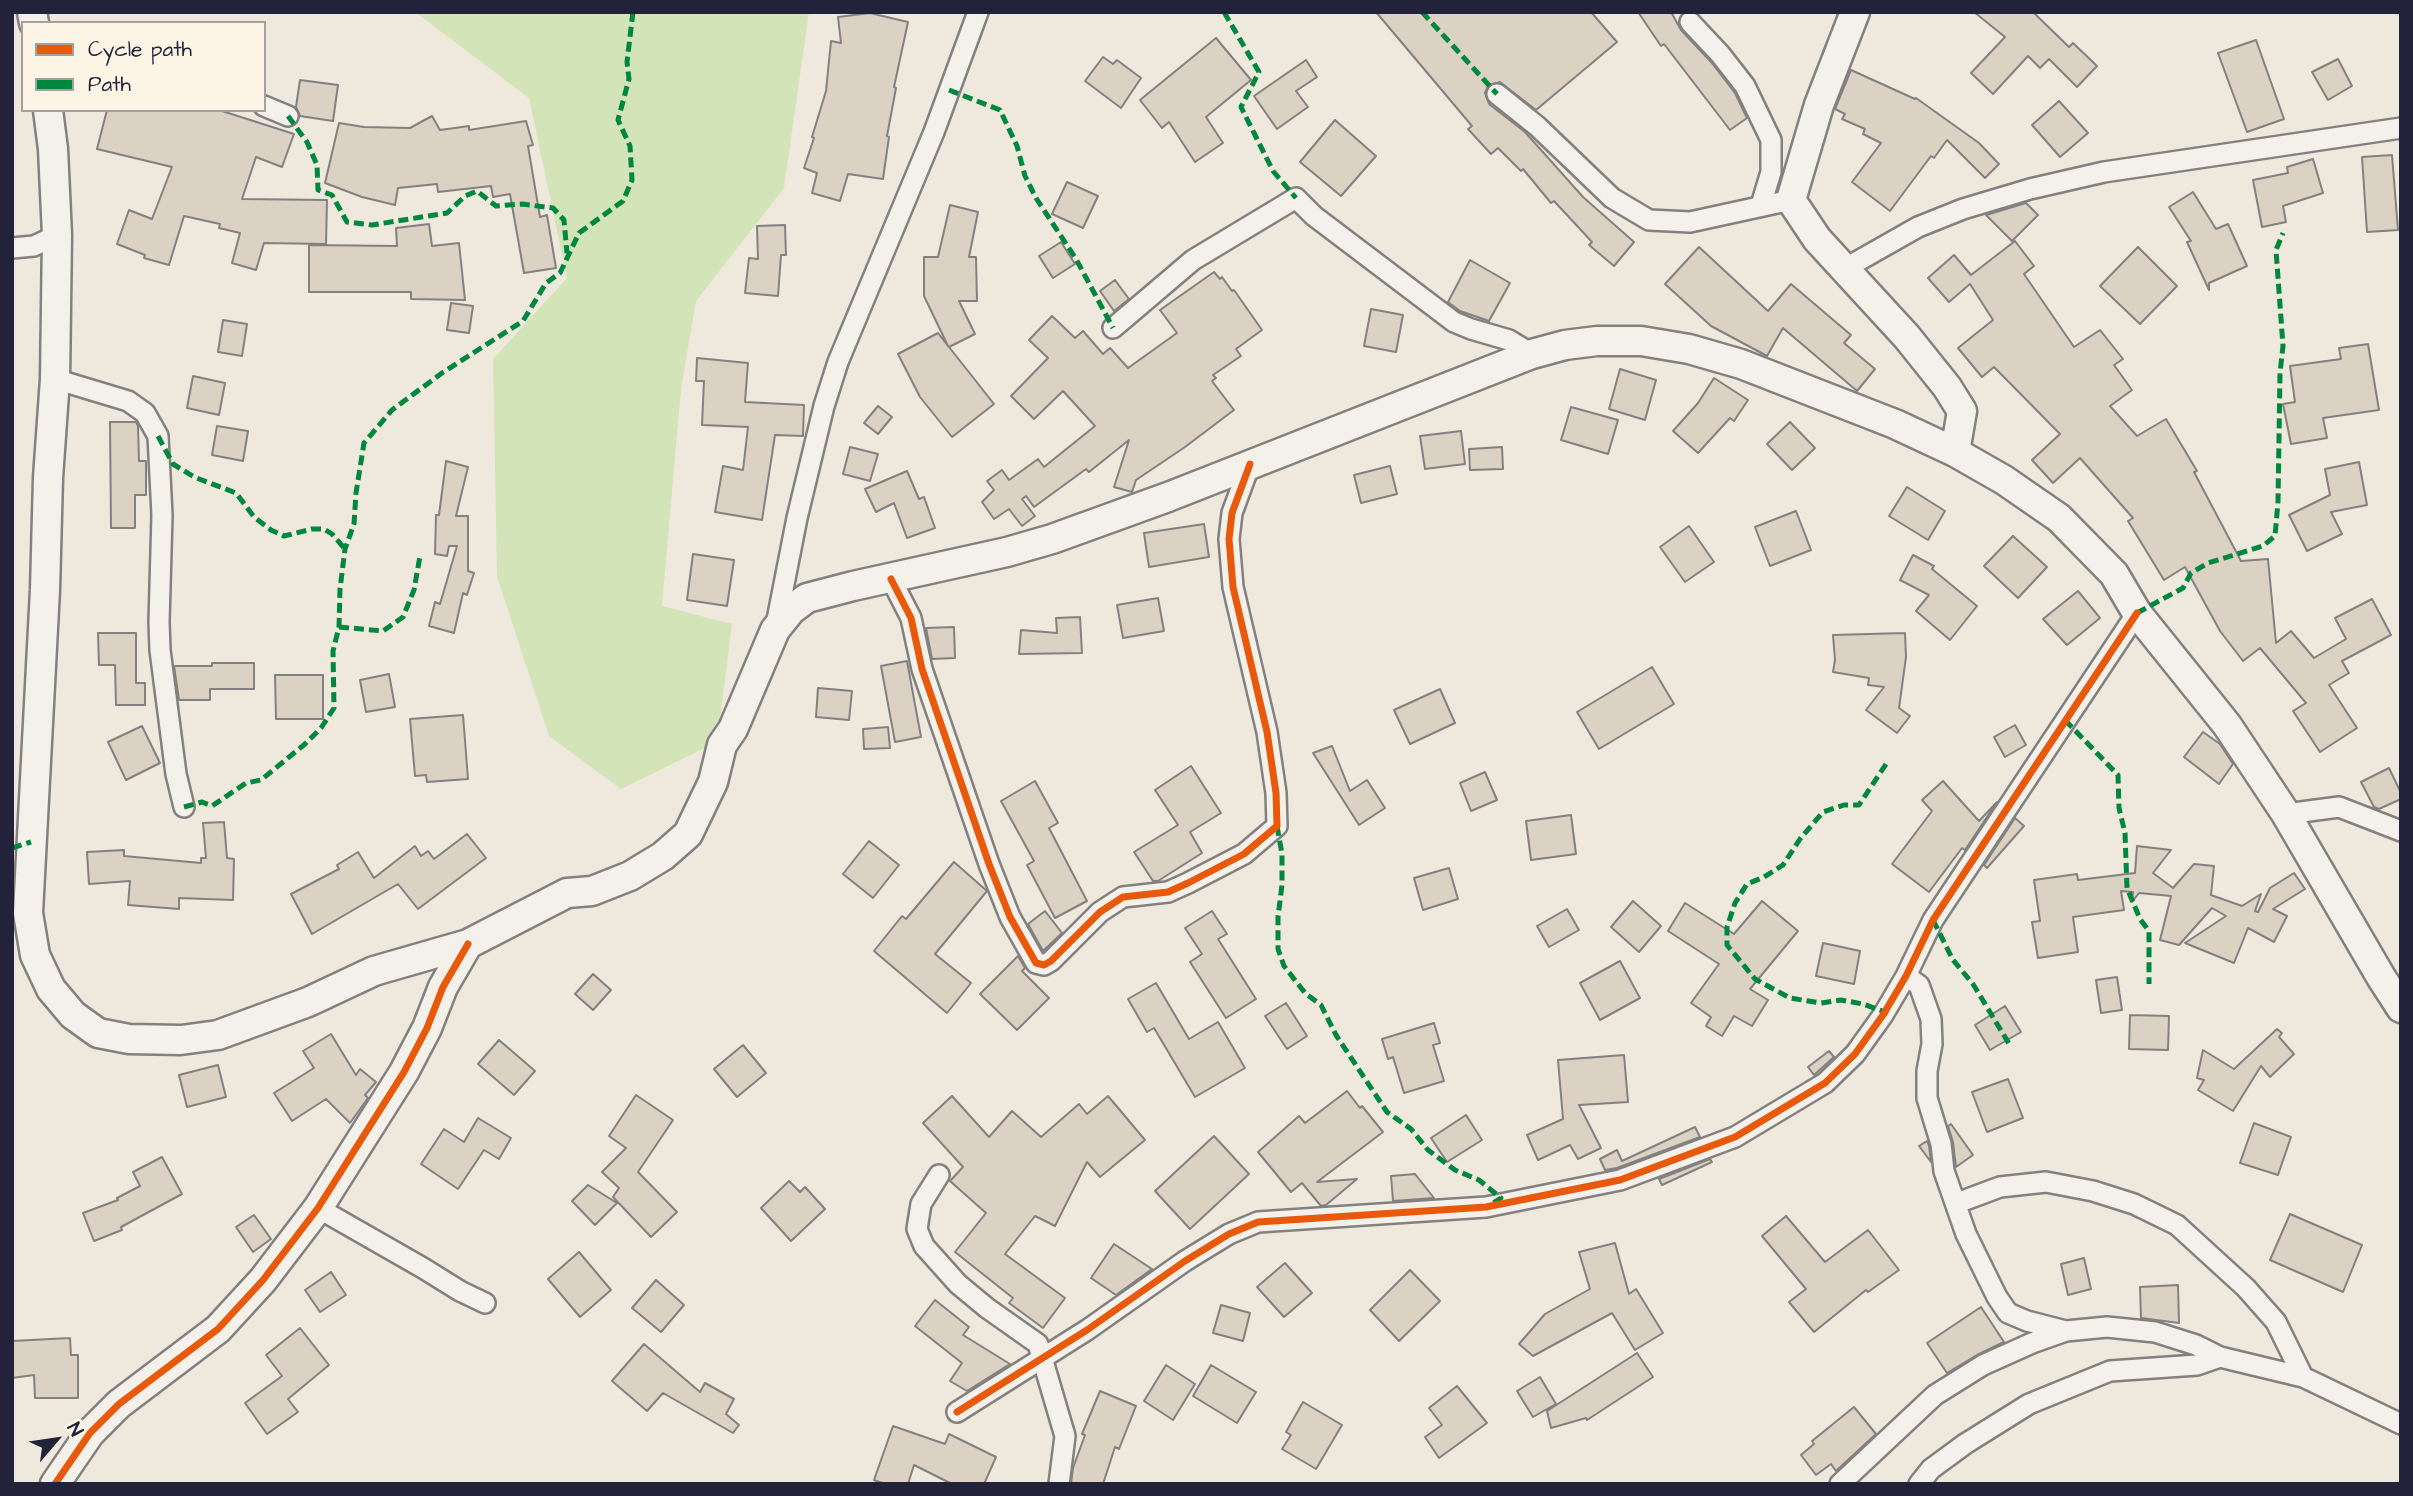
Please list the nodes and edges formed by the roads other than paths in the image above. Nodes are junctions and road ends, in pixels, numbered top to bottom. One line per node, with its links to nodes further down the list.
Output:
1 (978, 12): 21 (street)
2 (1855, 12): 9 (main road)
3 (1690, 22): 10 (street)
4 (1497, 94): 10 (street)
5 (266, 107): 7 (street)
6 (48, 112): 11 (main road)
7 (288, 116)
8 (2401, 128): 13 (street)
9 (1791, 200): 10 (street); 13 (main road)
10 (1761, 205)
11 (57, 235): 12 (street); 16 (main road)
12 (12, 248)
13 (1844, 268): 17 (main road)
14 (1113, 328): 15 (street)
15 (1532, 354): 17 (main road); 18 (main road)
16 (55, 379): 22 (street); 25 (main road)
17 (1955, 452): 20 (main road)
18 (1250, 464): 19 (main road); 19 (street)
19 (891, 579): 21 (main road)
20 (2137, 612): 23 (main road); 26 (street)
21 (775, 630): 25 (main road)
22 (184, 807)
23 (2286, 814): 24 (street); 27 (main road)
24 (2401, 831)
25 (468, 944): 30 (main road)
26 (1906, 976): 29 (street); 34 (street)
27 (2401, 1008)
28 (939, 1175): 34 (street)
29 (1957, 1203): 32 (street); 35 (street)
30 (318, 1208): 31 (street); 38 (main road)
31 (485, 1303)
32 (2066, 1331): 33 (street); 40 (street)
33 (2220, 1357): 35 (street); 41 (street)
34 (1041, 1359): 36 (street); 39 (street)
35 (2303, 1377): 37 (street)
36 (957, 1412)
37 (2401, 1424)
38 (55, 1484)
39 (1059, 1484)
40 (1840, 1484)
41 (1919, 1484)

